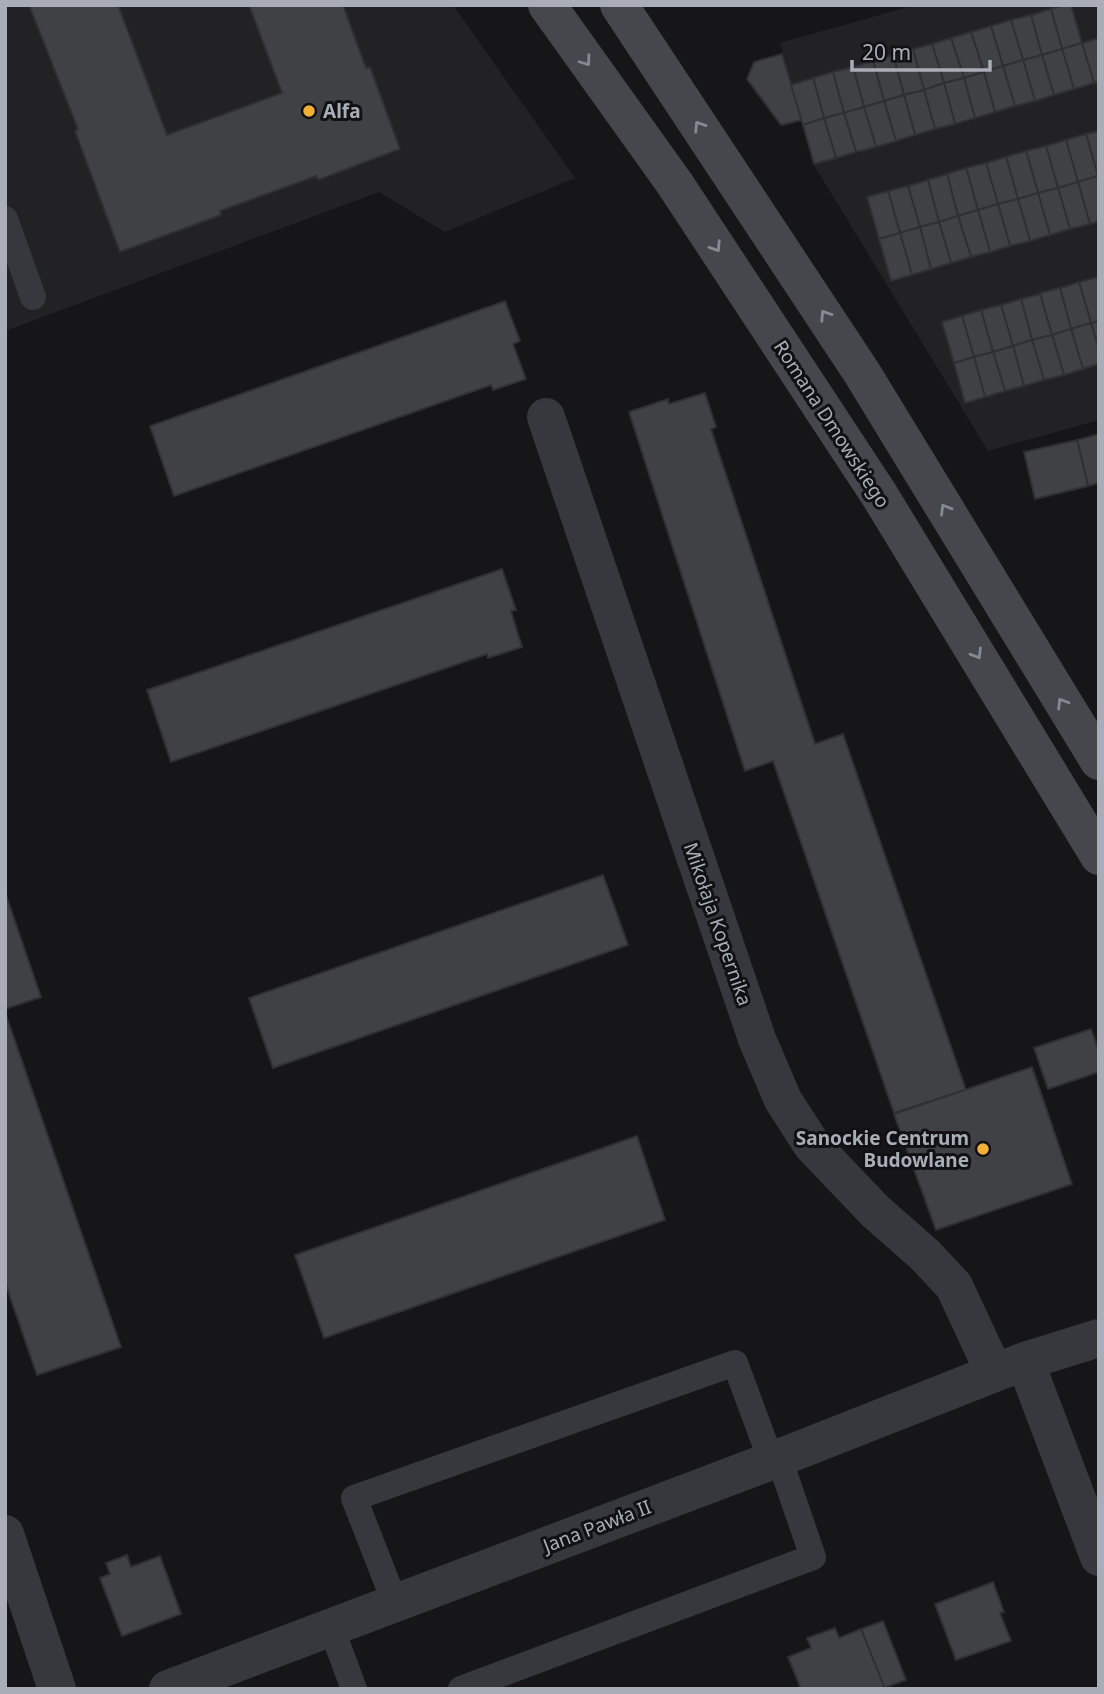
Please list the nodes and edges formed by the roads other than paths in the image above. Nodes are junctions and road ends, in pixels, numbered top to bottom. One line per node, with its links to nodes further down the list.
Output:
1 (547, 5): 7 (main road, Romana Dmowskiego, one-way to 7)
2 (619, 5): 6 (main road, one-way to 2)
3 (5, 219): 4 (lane)
4 (33, 297)
5 (546, 417): 10 (street, Mikołaja Kopernika)
6 (1099, 761)
7 (1099, 856)
8 (1099, 1321): 10 (street, Jana Pawła II)
9 (1099, 1338): 10 (street, Jana Pawła II)
10 (1010, 1366): 11 (street, Jana Pawła II); 13 (street, Mikołaja Kopernika)
11 (775, 1459): 14 (street, Jana Pawła II); 14 (lane); 19 (lane)
12 (5, 1534): 16 (street)
13 (1099, 1557)
14 (395, 1603): 15 (street, Jana Pawła II)
15 (331, 1626): 17 (street, Jana Pawła II); 18 (lane)
16 (57, 1689)
17 (168, 1689)
18 (354, 1689)
19 (461, 1689)

